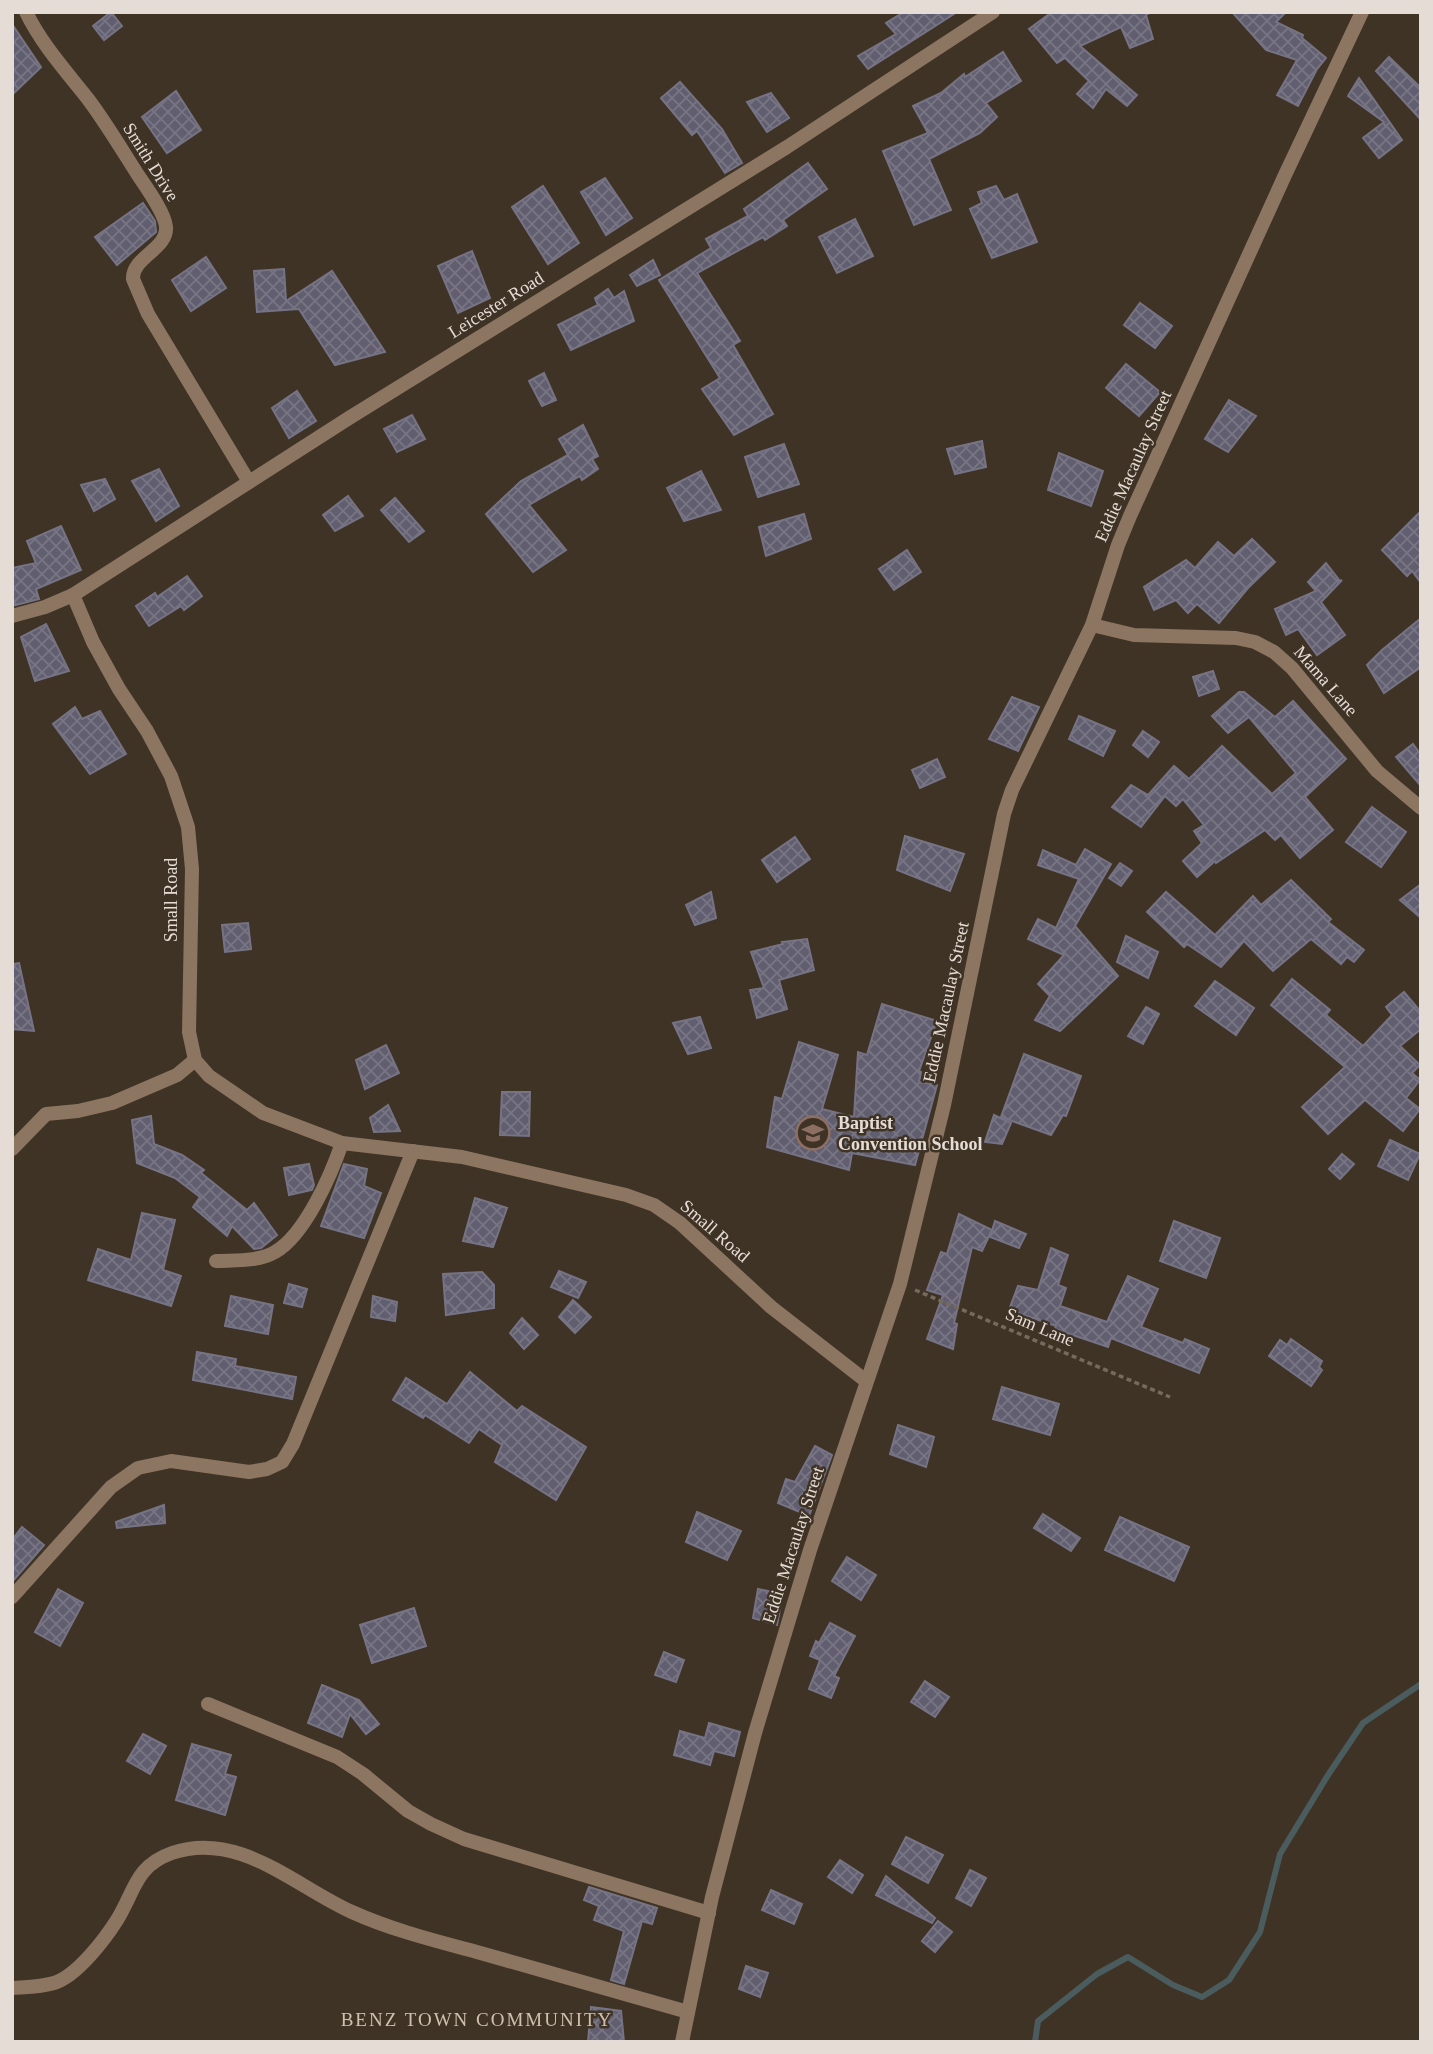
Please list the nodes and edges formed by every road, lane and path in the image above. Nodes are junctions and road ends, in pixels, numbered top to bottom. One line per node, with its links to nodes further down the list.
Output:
1 (26, 12): 4 (street, Smith Drive)
2 (993, 12): 4 (street, Leicester Road)
3 (1362, 12): 7 (street, Eddie Macaulay Street)
4 (248, 482): 5 (street, Leicester Road)
5 (73, 595): 6 (street, Leicester Road); 9 (street, Small Road)
6 (12, 616)
7 (1092, 625): 8 (street, Mama Lane); 14 (street, Eddie Macaulay Street)
8 (1421, 808)
9 (195, 1060): 10 (street, Small Road); 11 (street)
10 (342, 1143): 12 (street, Small Road); 13 (street)
11 (12, 1149)
12 (413, 1151): 15 (street, Small Road); 17 (street)
13 (216, 1261)
14 (900, 1284): 15 (street, Eddie Macaulay Street); 16 (path, Sam Lane)
15 (866, 1381): 19 (street, Eddie Macaulay Street)
16 (1170, 1397)
17 (12, 1597)
18 (208, 1704): 19 (street)
19 (709, 1913): 21 (street, Eddie Macaulay Street)
20 (12, 1988): 21 (street)
21 (688, 2012): 22 (street, Eddie Macaulay Street)
22 (682, 2042)

